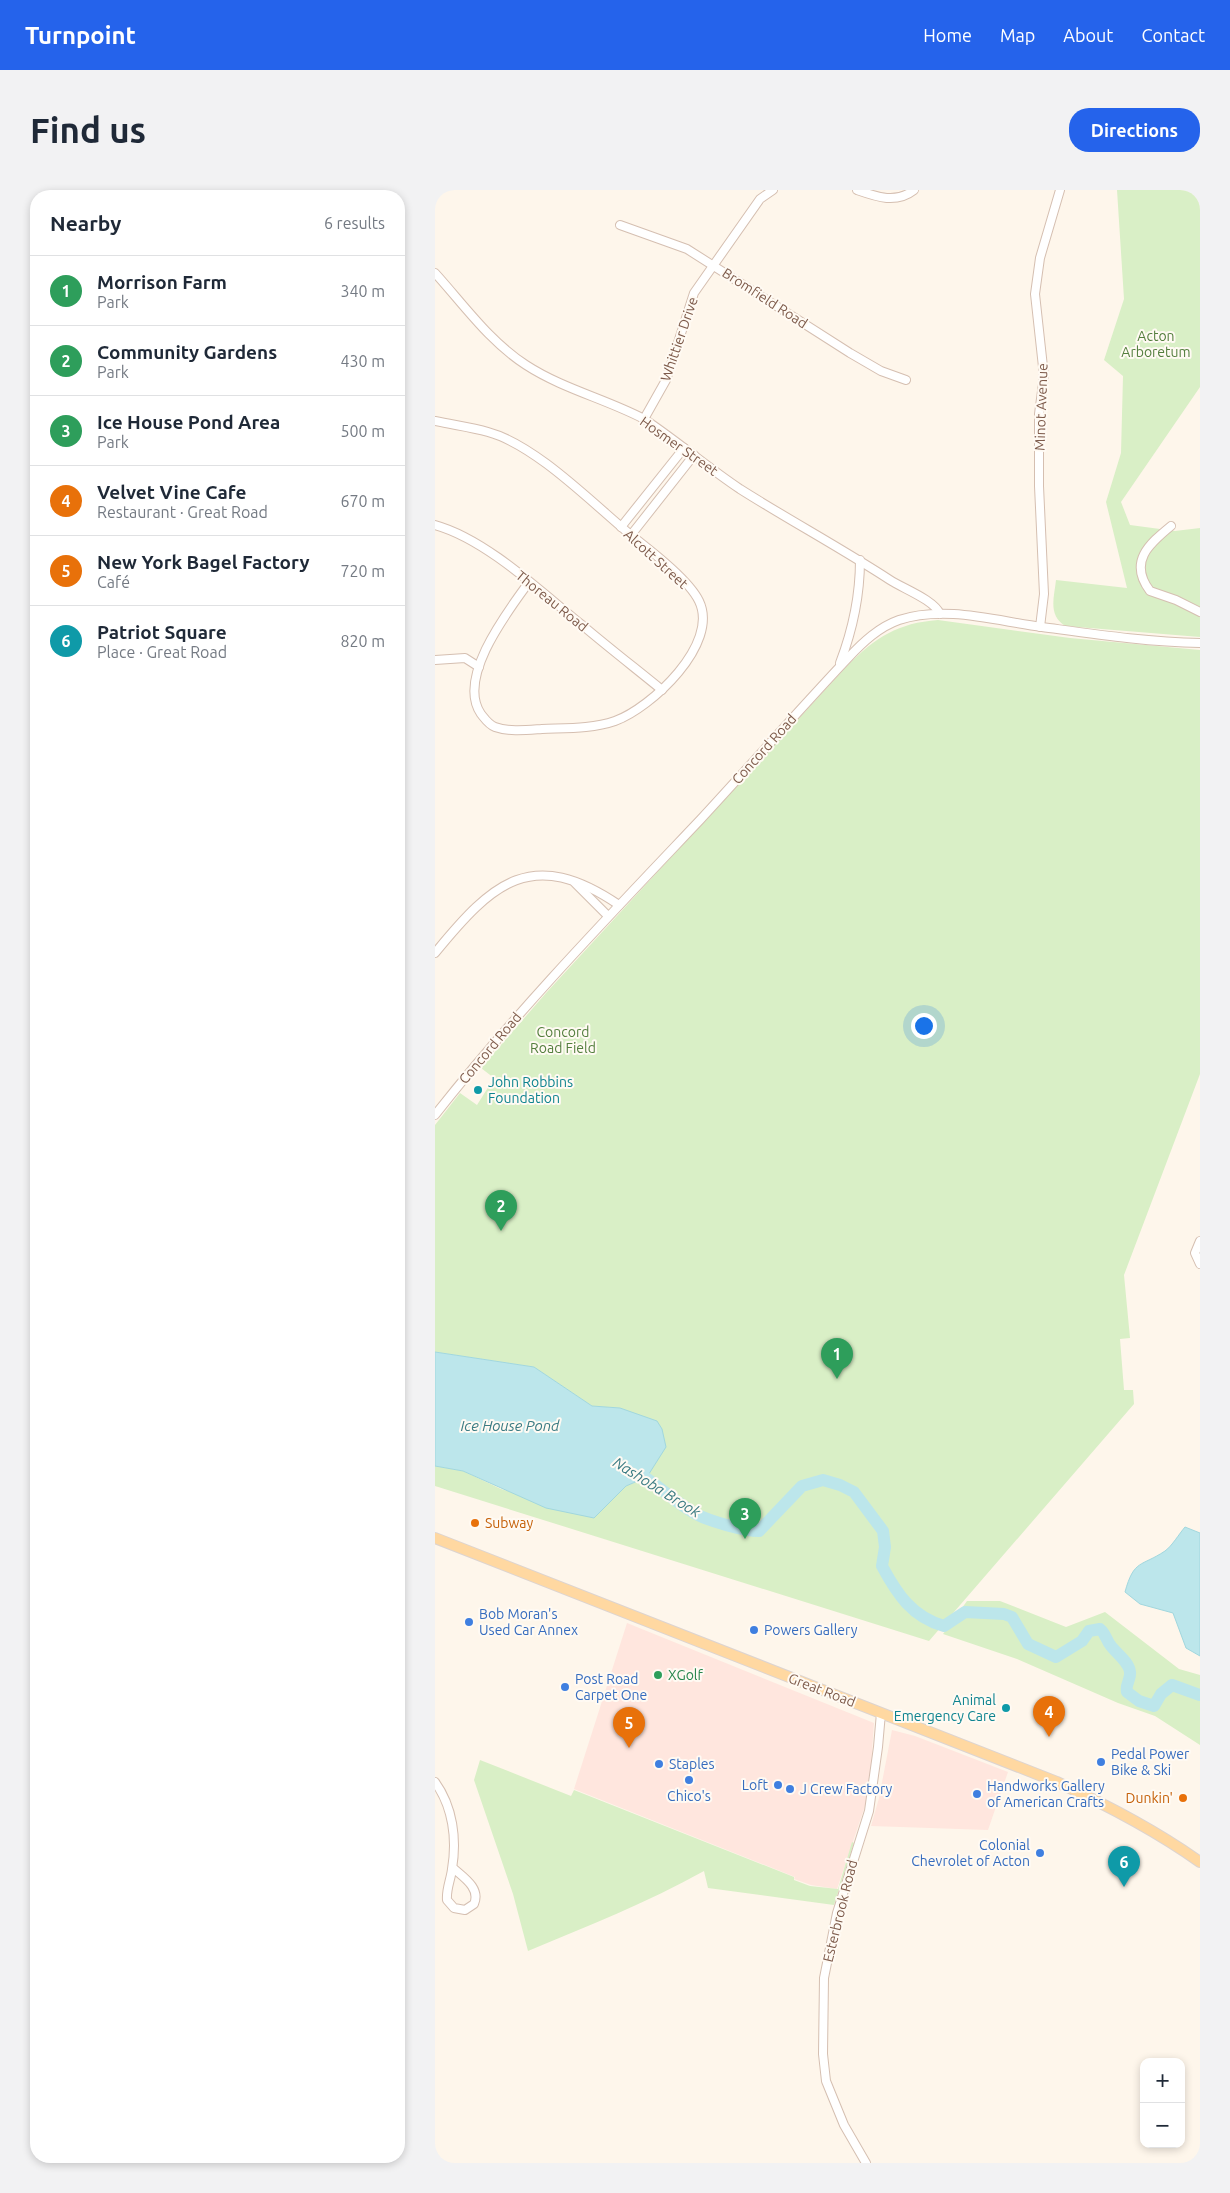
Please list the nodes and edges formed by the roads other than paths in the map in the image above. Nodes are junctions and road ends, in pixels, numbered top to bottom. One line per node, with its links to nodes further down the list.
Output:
1 (773, 190): 6 (street, Whittier Drive)
2 (857, 190): 3 (street)
3 (914, 190)
4 (1060, 190): 21 (street, Minot Avenue)
5 (620, 225): 6 (street, Bromfield Road)
6 (714, 264): 8 (street, Bromfield Road); 9 (street, Whittier Drive)
7 (435, 273): 9 (street, Hosmer Street)
8 (906, 380)
9 (644, 419): 11 (street, Hosmer Street)
10 (435, 421): 15 (street, Alcott Street)
11 (684, 448): 12 (street, Hosmer Street); 15 (street)
12 (694, 455): 16 (street); 17 (street, Hosmer Street)
13 (435, 525): 18 (street, Thoreau Road)
14 (1171, 526): 19 (street)
15 (621, 527): 16 (street, Alcott Street)
16 (631, 535): 26 (street, Alcott Street)
17 (860, 560): 20 (street, Hosmer Street); 25 (street)
18 (529, 582): 24 (street, Alcott Street); 26 (street, Thoreau Road)
19 (1200, 612)
20 (940, 614): 21 (street, Concord Road); 25 (street, Concord Road)
21 (1040, 627): 22 (street, Concord Road)
22 (1200, 643)
23 (435, 660): 24 (street)
24 (479, 667): 26 (street, Alcott Street)
25 (838, 668): 28 (street, Concord Road)
26 (662, 690)
27 (569, 879): 28 (street); 29 (street); 30 (street)
28 (619, 905): 29 (street, Concord Road)
29 (608, 916): 31 (street, Concord Road)
30 (435, 953)
31 (435, 1115)
32 (1200, 1241): 33 (street)
33 (1200, 1264)
34 (435, 1538): 35 (main road, Great Road)
35 (881, 1713): 37 (main road, Great Road); 39 (street, Esterbrook Road)
36 (435, 1782): 38 (street)
37 (1200, 1862)
38 (453, 1868): 38 (street)
39 (866, 2163)

